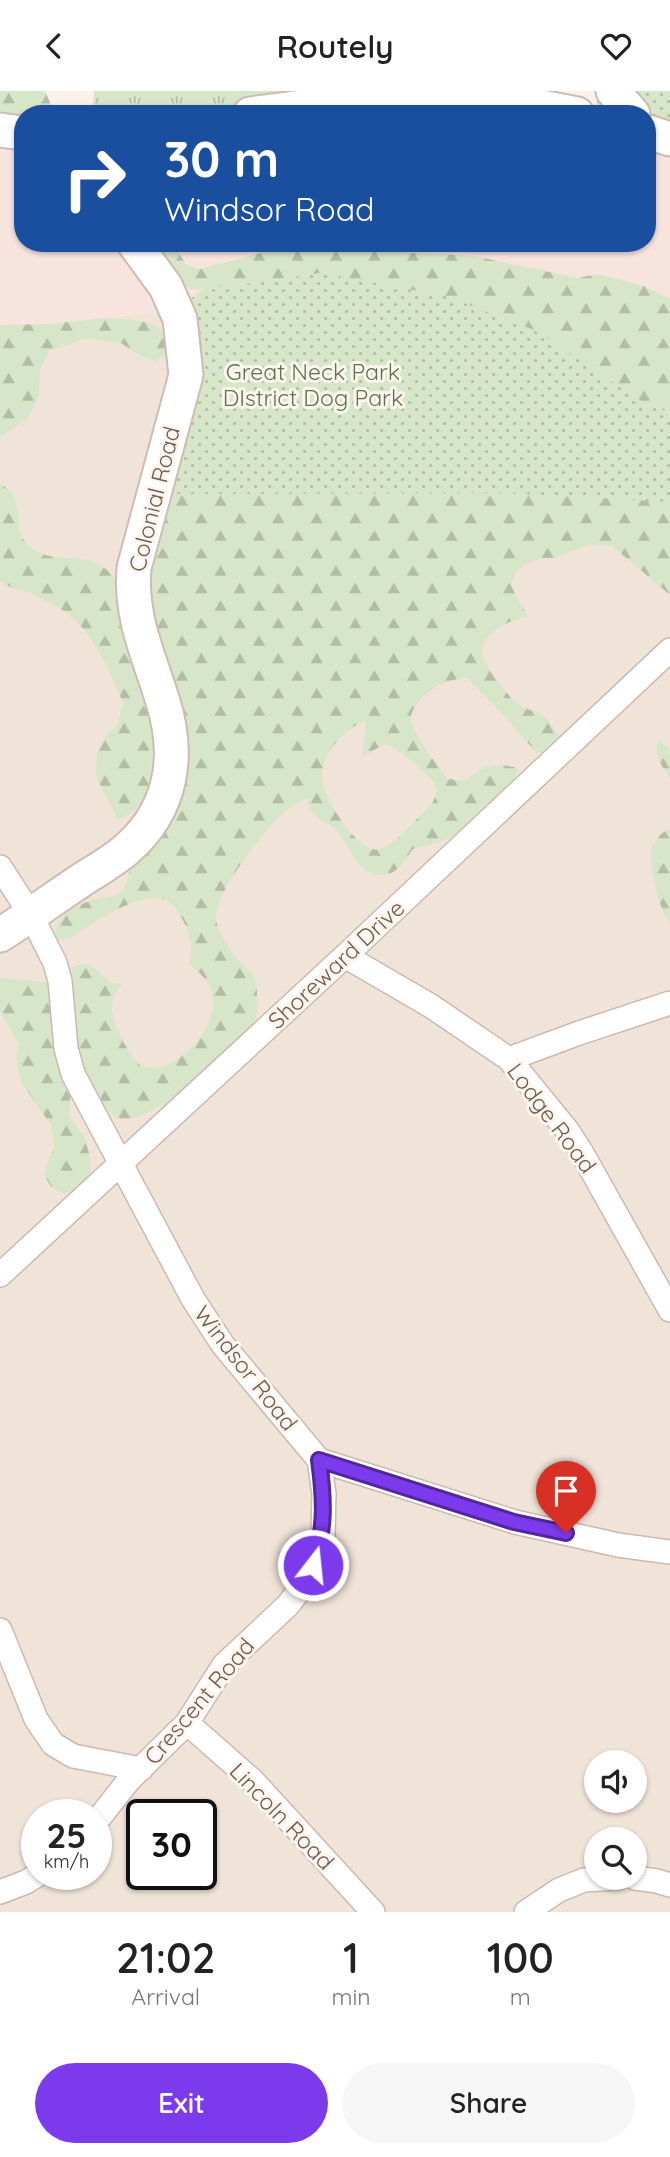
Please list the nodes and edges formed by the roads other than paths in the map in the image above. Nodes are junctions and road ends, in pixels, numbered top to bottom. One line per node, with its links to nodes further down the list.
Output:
1 (480, 91): 2 (street)
2 (446, 100): 3 (street); 4 (street)
3 (319, 105)
4 (531, 105)
5 (141, 252): 8 (street, Colonial Road)
6 (670, 650): 10 (street, Shoreward Drive)
7 (0, 867): 8 (street, Windsor Road)
8 (32, 915): 9 (street, Colonial Road); 13 (street, Windsor Road)
9 (0, 935)
10 (345, 956): 12 (street, Lodge Road); 13 (street, Shoreward Drive)
11 (670, 1003): 12 (street)
12 (509, 1059): 15 (street, Lodge Road)
13 (120, 1164): 14 (street, Shoreward Drive); 16 (street, Windsor Road)
14 (0, 1275)
15 (667, 1297)
16 (319, 1460): 17 (street); 19 (street, Crescent Road)
17 (670, 1552)
18 (0, 1630): 20 (street)
19 (187, 1723): 20 (street, Crescent Road); 27 (street, Lincoln Road)
20 (141, 1769): 21 (street, Crescent Road)
21 (112, 1802)
22 (584, 1880): 28 (street)
23 (647, 1880): 25 (street)
24 (21, 1884): 26 (street)
25 (670, 1885)
26 (0, 1892)
27 (373, 1912)
28 (526, 1912)

